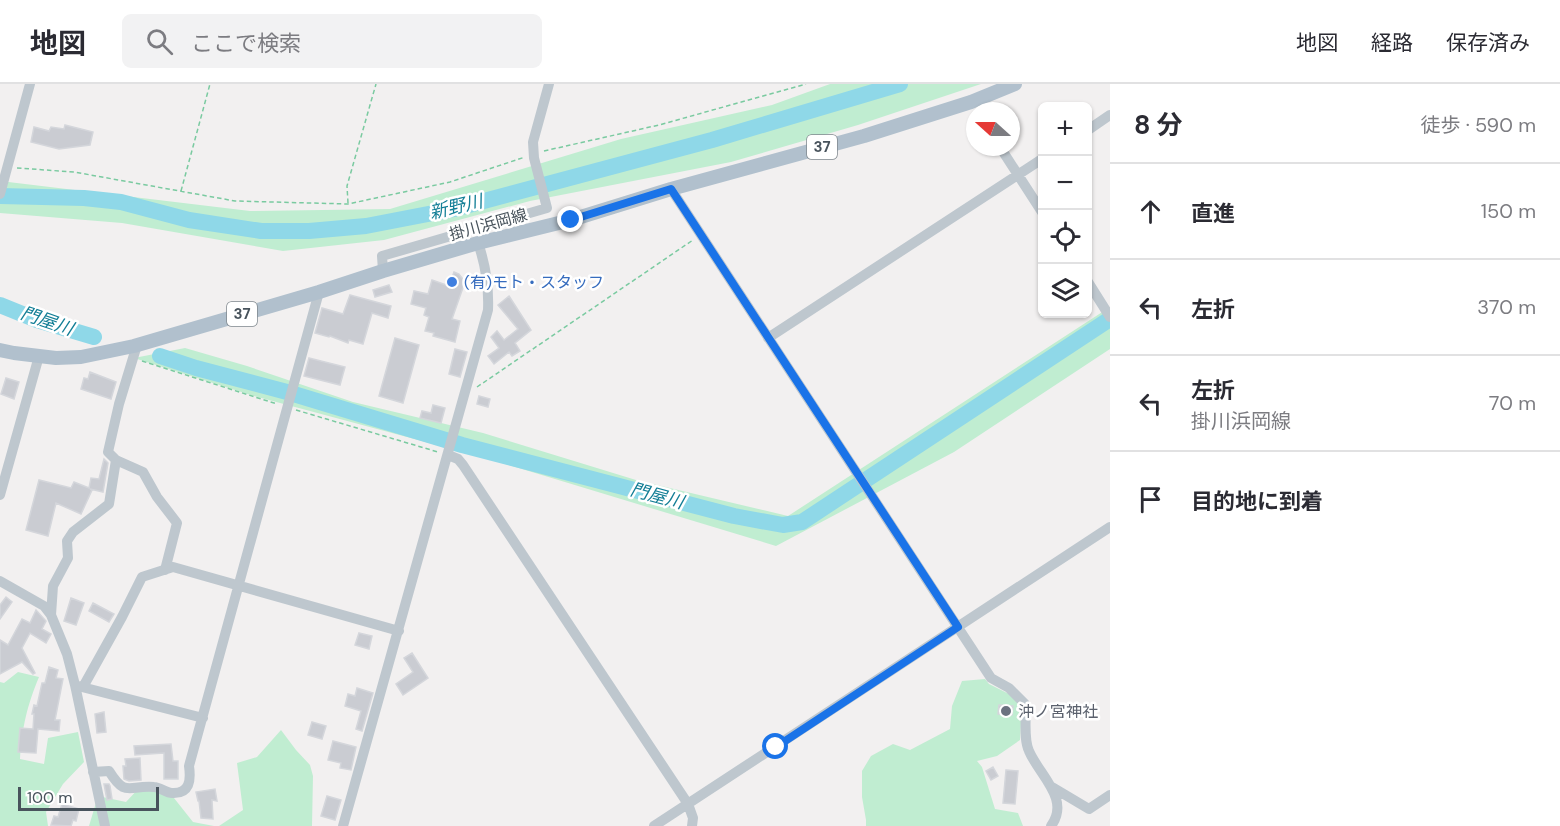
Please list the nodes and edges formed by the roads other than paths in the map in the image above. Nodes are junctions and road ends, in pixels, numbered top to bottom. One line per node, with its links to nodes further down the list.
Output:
1 (30, 84): 10 (street)
2 (549, 84): 16 (street)
3 (1016, 84): 4 (main road, 掛川浜岡線 / 37)
4 (982, 102)
5 (966, 108): 12 (main road, 掛川浜岡線 / 37)
6 (1110, 115): 7 (street)
7 (1092, 127)
8 (1006, 156): 11 (street)
9 (1038, 162): 11 (street)
10 (4, 168): 13 (street)
11 (1018, 175): 14 (street); 20 (street)
12 (671, 189): 15 (main road, 掛川浜岡線 / 37); 20 (street)
13 (0, 194)
14 (1040, 210)
15 (478, 243): 16 (main road, 掛川浜岡線 / 37); 24 (street)
16 (383, 271): 18 (main road, 掛川浜岡線 / 37)
17 (1092, 288): 19 (street)
18 (319, 292): 21 (main road, 掛川浜岡線 / 37); 30 (street)
19 (1110, 317)
20 (768, 338): 32 (street)
21 (137, 345): 23 (main road, 掛川浜岡線 / 37); 25 (street)
22 (0, 350): 23 (main road, 掛川浜岡線 / 37)
23 (39, 356): 26 (street)
24 (448, 454): 33 (street); 39 (street)
25 (116, 460): 28 (street); 31 (street)
26 (0, 495)
27 (1110, 527): 32 (street)
28 (165, 570): 30 (street); 34 (street)
29 (0, 581): 31 (street)
30 (240, 585): 33 (street); 35 (street)
31 (51, 615): 34 (street)
32 (958, 627): 37 (street); 39 (street)
33 (399, 631): 41 (street)
34 (79, 686): 35 (street); 36 (street)
35 (203, 718): 36 (street)
36 (93, 772): 40 (street)
37 (1052, 787): 38 (street); 44 (street)
38 (1110, 795)
39 (688, 804): 42 (street); 43 (street)
40 (105, 826)
41 (343, 826)
42 (654, 826)
43 (692, 826)
44 (1051, 826)

